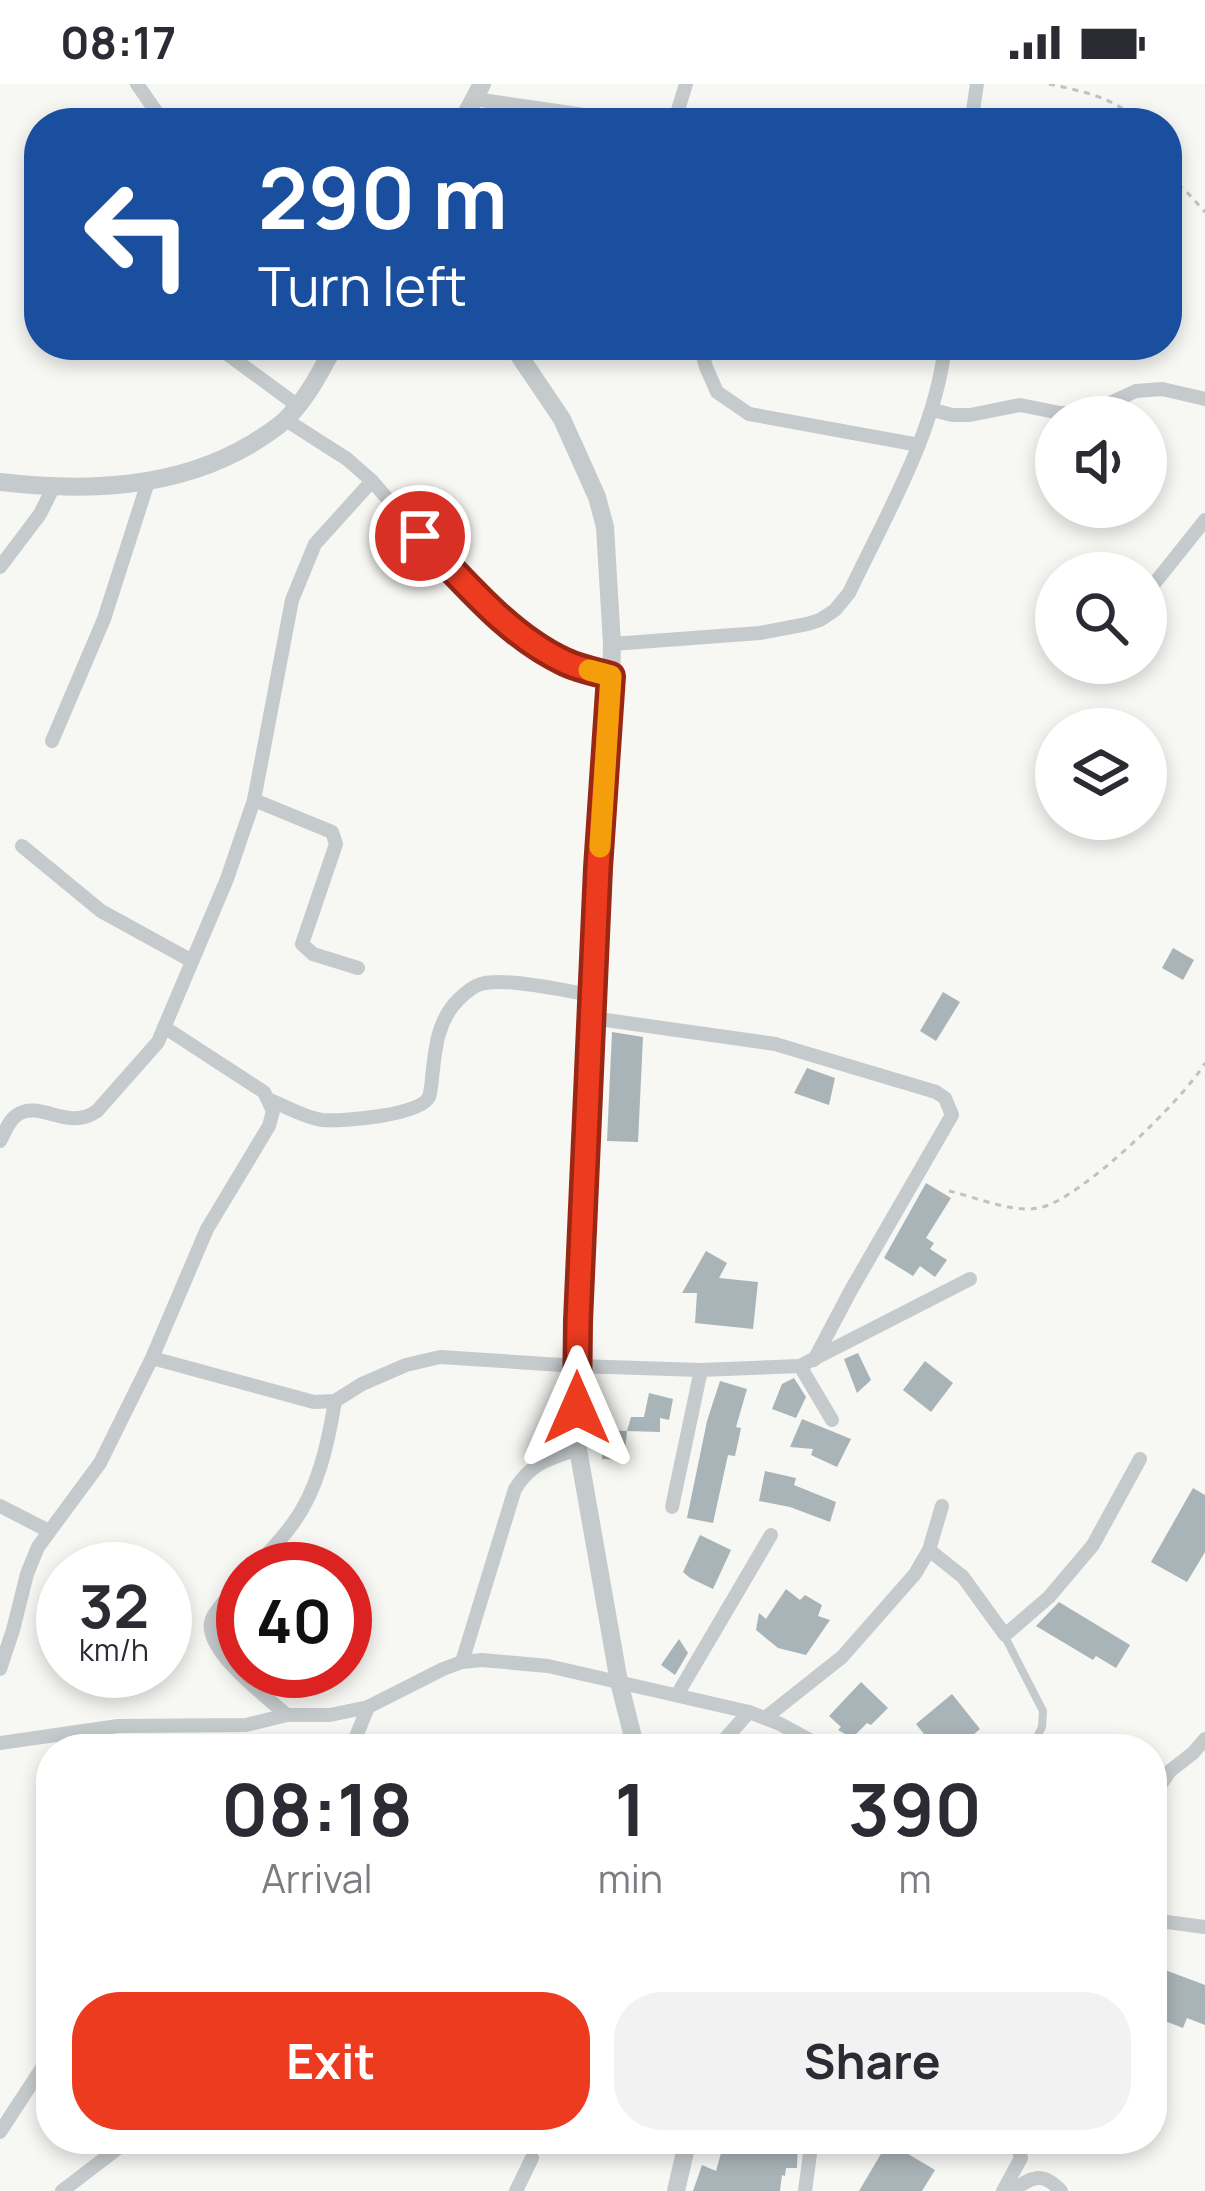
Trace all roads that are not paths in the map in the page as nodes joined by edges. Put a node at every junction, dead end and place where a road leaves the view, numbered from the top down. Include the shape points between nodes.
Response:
1 (478, 91) edge
2 (564, 108) edge
3 (232, 360) edge
4 (326, 360) edge
5 (522, 360) edge
6 (704, 360) edge
7 (942, 360) edge
8 (1205, 399) edge
9 (933, 410) junction
10 (292, 413) junction
11 (919, 445) junction
12 (372, 481) junction
13 (0, 482) edge
14 (148, 482) junction
15 (53, 488) junction
16 (1205, 520) edge
17 (0, 567) edge
18 (1167, 568) edge
19 (612, 644) junction
20 (611, 676) junction
21 (52, 741) dead end
22 (254, 800) junction
23 (22, 846) dead end
24 (191, 961) junction
25 (358, 968) dead end
26 (593, 995) junction
27 (592, 1018) junction
28 (164, 1027) junction
29 (270, 1100) junction
30 (0, 1141) edge
31 (970, 1279) dead end
32 (152, 1358) junction
33 (807, 1363) junction
34 (577, 1366) junction
35 (701, 1370) junction
36 (335, 1401) junction
37 (832, 1420) dead end
38 (578, 1449) junction
39 (1140, 1459) dead end
40 (0, 1506) edge
41 (942, 1506) dead end
42 (672, 1508) dead end
43 (49, 1531) junction
44 (771, 1535) dead end
45 (278, 1542) edge
46 (929, 1550) junction
47 (216, 1614) edge
48 (1005, 1635) junction
49 (216, 1645) edge
50 (462, 1662) junction
51 (0, 1669) edge
52 (619, 1682) junction
53 (676, 1695) junction
54 (268, 1698) edge
55 (368, 1707) junction
56 (749, 1712) junction
57 (287, 1715) junction
58 (765, 1718) junction
59 (62, 1734) edge
60 (357, 1734) edge
61 (632, 1734) edge
62 (729, 1734) edge
63 (796, 1734) edge
64 (1038, 1734) edge
65 (36, 1738) edge
66 (1205, 1739) edge
67 (0, 1743) edge
68 (1167, 1776) edge
69 (1167, 1922) edge
70 (1182, 1925) junction
71 (1205, 1927) edge
72 (1205, 1937) edge
73 (36, 2077) edge
74 (0, 2132) edge
75 (110, 2154) edge
76 (685, 2154) edge
77 (810, 2154) edge
78 (1020, 2154) edge
79 (532, 2158) dead end
80 (62, 2191) edge
81 (516, 2191) edge
82 (676, 2191) edge
83 (805, 2191) edge
84 (1007, 2191) edge
85 (1060, 2191) edge

1 - 2 street
3 - 10 street
4 - 10 street
5 - 19 street via 562,419 597,497
6 - 11 street via 717,392 749,414
7 - 9 street
8 - 9 street via 1162,388 1079,413 1020,405 970,415
9 - 11 street
10 - 12 street
10 - 14 street via 217,462
11 - 19 street via 849,593 820,620
12 - 20 street via 520,632 561,660
12 - 22 street via 315,544 292,600
13 - 15 street
14 - 15 street
14 - 21 street via 104,619
15 - 17 street
16 - 18 street
19 - 20 street
20 - 26 street
22 - 24 street
22 - 25 street via 332,832 336,844 302,944
23 - 24 street via 101,911
24 - 28 street
26 - 27 street
26 - 29 street via 507,983 473,988 443,1021 430,1095 420,1107 326,1120
27 - 33 street via 776,1044 945,1099 952,1115
27 - 34 street
28 - 29 street
28 - 30 street via 88,1118 30,1110
29 - 32 street via 269,1126 207,1229
31 - 33 street
32 - 36 street
32 - 43 street via 100,1463
33 - 35 street
33 - 37 street
34 - 35 street
34 - 36 street via 421,1360
34 - 38 street
35 - 42 street
36 - 45 street via 310,1491
38 - 50 street via 536,1464 515,1489
38 - 52 street
39 - 48 street via 1093,1545
40 - 43 street
41 - 46 street
43 - 51 street via 27,1574
44 - 53 street
46 - 48 street via 963,1577
46 - 58 street via 842,1657
47 - 49 street
48 - 64 lane via 1043,1711
50 - 52 street via 548,1666
50 - 55 street
52 - 53 street
52 - 61 street
53 - 56 street
54 - 57 street
55 - 57 street
55 - 60 street
56 - 58 street
56 - 62 street
57 - 59 street via 246,1725
58 - 63 street
65 - 67 street
66 - 68 street
69 - 70 street
70 - 71 street
70 - 72 street
73 - 74 street
75 - 80 street
76 - 82 street
77 - 83 street
78 - 84 street
79 - 81 street
84 - 85 street via 1042,2177

